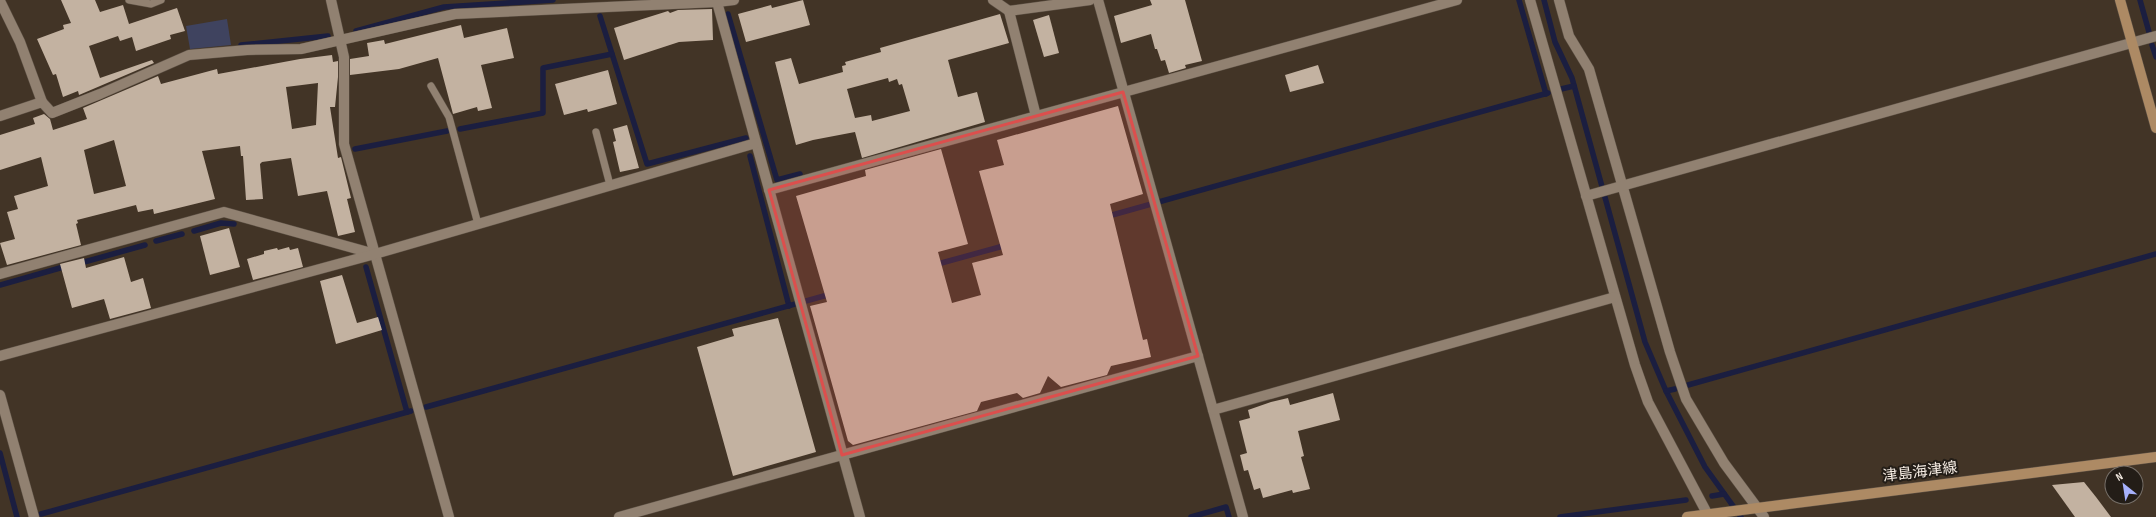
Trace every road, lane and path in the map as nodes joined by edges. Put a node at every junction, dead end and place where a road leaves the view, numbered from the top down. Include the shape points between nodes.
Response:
1 (129, 0) edge
2 (161, 0) edge
3 (331, 0) edge
4 (734, 0) edge
5 (993, 0) edge
6 (1090, 0) edge
7 (1098, 0) edge
8 (1457, 0) edge
9 (1530, 0) edge
10 (1559, 0) edge
11 (2120, 0) edge
12 (0, 1) edge
13 (717, 2) junction
14 (582, 4) edge
15 (1010, 11) junction
16 (2156, 36) edge
17 (340, 41) junction
18 (2132, 42) junction
19 (431, 86) dead end
20 (1123, 92) junction
21 (42, 102) junction
22 (0, 116) edge
23 (1036, 116) junction
24 (2156, 128) edge
25 (596, 132) dead end
26 (756, 143) junction
27 (610, 185) junction
28 (1619, 186) junction
29 (769, 190) junction
30 (1590, 195) junction
31 (478, 224) junction
32 (375, 254) junction
33 (0, 274) edge
34 (1615, 296) junction
35 (0, 356) edge
36 (1198, 356) junction
37 (0, 395) edge
38 (1213, 410) junction
39 (842, 455) junction
40 (2156, 457) edge
41 (1752, 509) junction
42 (1708, 516) edge
43 (34, 517) edge
44 (448, 517) edge
45 (619, 517) edge
46 (860, 517) edge
47 (1243, 517) edge
48 (1687, 517) edge
49 (1764, 517) edge

1 - 2 lane via 151,4
3 - 17 street
4 - 13 street
5 - 15 street
6 - 15 street
7 - 20 street
8 - 20 street
9 - 30 street
10 - 28 street via 1569,36 1589,69
11 - 18 main road
12 - 21 street via 20,42
13 - 14 street
13 - 26 street
14 - 17 street via 455,14
15 - 23 street
16 - 18 street
17 - 21 street via 301,49 189,55 52,113
17 - 32 street via 344,56 344,144
18 - 24 main road
18 - 28 street
19 - 31 lane via 450,117
20 - 23 street
20 - 36 street
21 - 22 street
23 - 29 street
25 - 27 lane
26 - 27 street
26 - 29 street
27 - 31 street
28 - 30 street
28 - 41 street via 1686,399
29 - 39 street
30 - 34 street
31 - 32 street
32 - 33 street via 224,212
32 - 35 street
32 - 44 street
34 - 38 street
34 - 42 street via 1634,365 1648,402
36 - 38 street
36 - 39 street
37 - 43 street
38 - 47 street
39 - 45 street
39 - 46 street
40 - 41 main road, 津島海津線
41 - 42 main road, 津島海津線
41 - 49 street
42 - 48 main road, 津島海津線

